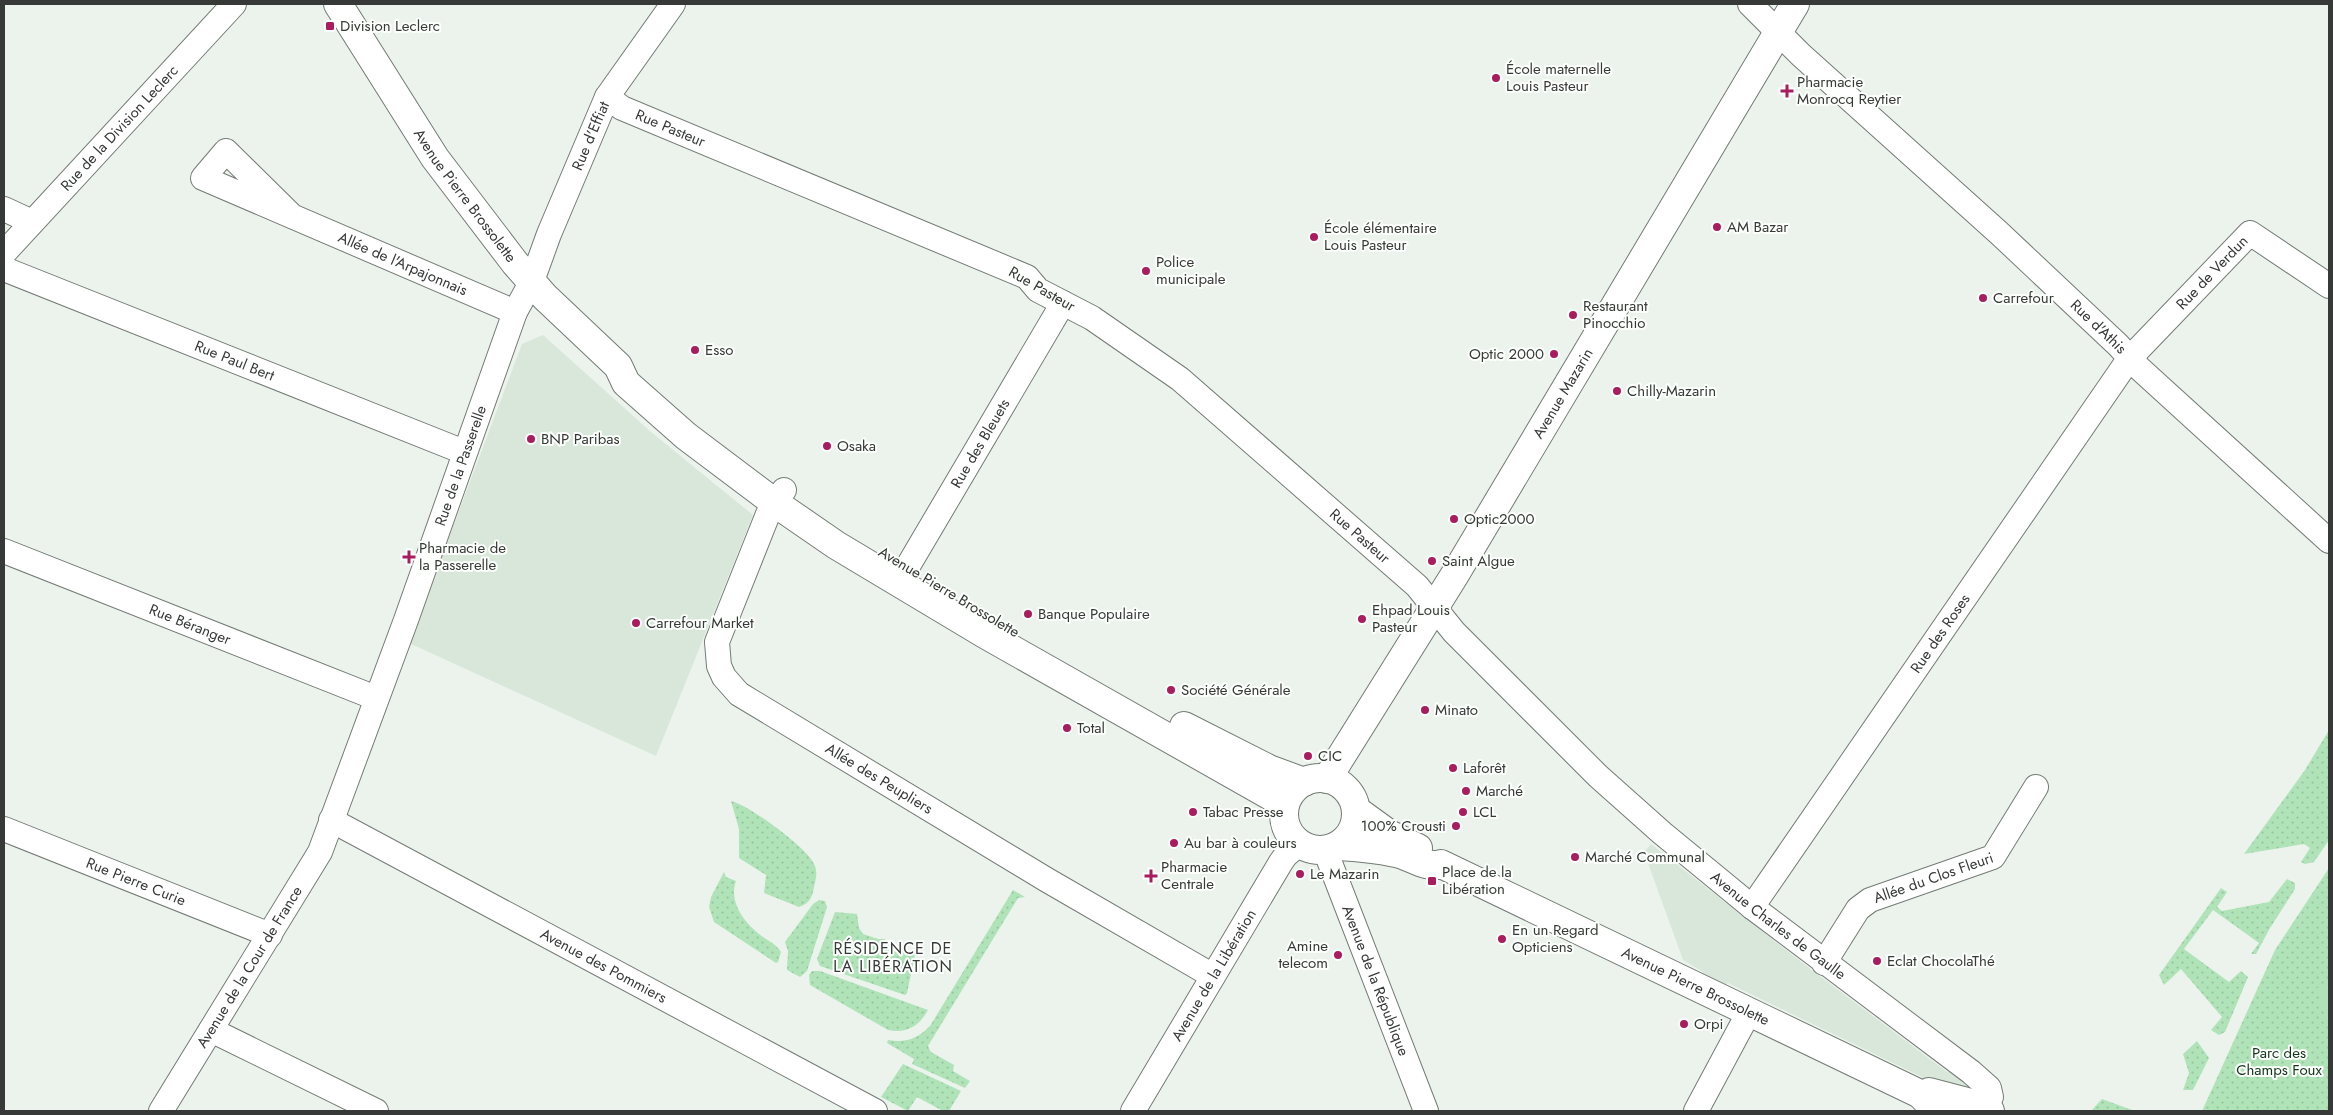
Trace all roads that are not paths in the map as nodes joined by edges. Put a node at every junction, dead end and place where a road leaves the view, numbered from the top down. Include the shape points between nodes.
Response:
1 (234, 4) edge
2 (338, 4) edge
3 (673, 4) edge
4 (1750, 4) edge
5 (1795, 4) edge
6 (1778, 32) junction
7 (607, 97) junction
8 (4, 209) edge
9 (291, 215) dead end
10 (32, 222) junction
11 (4, 253) edge
12 (4, 269) edge
13 (532, 281) junction
14 (2329, 286) edge
15 (1063, 303) junction
16 (515, 312) junction
17 (2130, 359) junction
18 (464, 452) junction
19 (780, 496) junction
20 (2329, 541) edge
21 (4, 551) edge
22 (903, 575) junction
23 (1434, 607) junction
24 (376, 698) junction
25 (1212, 740) junction
26 (1181, 744) junction
27 (1316, 780) junction
28 (2036, 787) dead end
29 (1285, 804) junction
30 (1356, 810) junction
31 (331, 820) junction
32 (4, 829) edge
33 (1299, 844) junction
34 (1332, 848) junction
35 (1441, 864) junction
36 (1752, 908) junction
37 (270, 935) junction
38 (1824, 963) junction
39 (1213, 976) junction
40 (1749, 1012) junction
41 (211, 1030) junction
42 (1920, 1094) junction
43 (1423, 1109) edge
44 (1986, 1110) edge
45 (161, 1111) edge
46 (376, 1111) edge
47 (875, 1111) edge
48 (1133, 1111) edge
49 (1696, 1111) edge
50 (1948, 1111) edge

1 - 10 street, Rue de la Division Leclerc
2 - 13 main road, Avenue Pierre Brossolette via 435,158
3 - 7 street, Rue d'Effiat
4 - 6 street, Rue d'Athis
5 - 6 main road, Avenue Mazarin
6 - 17 street, Rue d'Athis via 2013,246
6 - 23 main road, Avenue Mazarin
7 - 13 street, Rue d'Effiat
7 - 15 street, Rue Pasteur via 622,108 1027,277 1038,290
8 - 10 street
9 - 16 street, Allée de l'Arpajonnais
10 - 11 street, Rue de la Division Leclerc
12 - 18 street, Rue Paul Bert
13 - 16 street, Rue de la Passerelle
13 - 19 main road, Avenue Pierre Brossolette via 618,366 637,371
14 - 17 street, Rue de Verdun via 2250,233
15 - 22 street, Rue des Bleuets
15 - 23 street, Rue Pasteur via 1092,318 1180,379 1417,586
16 - 18 street, Rue de la Passerelle
17 - 20 street, Rue d'Athis
17 - 36 street, Rue des Roses
18 - 24 street, Rue de la Passerelle
19 - 22 main road, Avenue Pierre Brossolette via 836,545
19 - 39 street, Allée des Peupliers via 768,514 717,642 719,666 739,694
21 - 24 street, Rue Béranger
22 - 25 main road, Avenue Pierre Brossolette
22 - 26 main road, Avenue Pierre Brossolette
23 - 27 main road, Avenue Mazarin via 1393,676
23 - 36 street, Avenue Charles de Gaulle via 1454,632 1598,776
24 - 31 street, Rue de la Passerelle
25 - 26 main road via 1191,738
25 - 27 main road, Avenue Pierre Brossolette via 1269,769
26 - 29 main road, Avenue Pierre Brossolette
27 - 29 main road via 1294,789
27 - 30 main road via 1341,785 1351,796
28 - 38 street, Allée du Clos Fleuri via 1993,858 1870,900 1858,909
29 - 33 main road via 1286,828
30 - 34 main road via 1348,837
30 - 35 main road, Avenue Pierre Brossolette via 1388,834 1438,858
31 - 37 street, Avenue de la Cour de France via 320,852
31 - 47 street, Avenue des Pommiers
32 - 37 street, Rue Pierre Curie
33 - 34 main road via 1312,850
33 - 39 street, Avenue de la Libération via 1286,855
34 - 35 main road, Avenue Pierre Brossolette via 1374,849 1434,866
34 - 43 street, Avenue de la République
35 - 40 main road, Avenue Pierre Brossolette
36 - 38 street, Avenue Charles de Gaulle
37 - 41 street, Avenue de la Cour de France
38 - 44 street, Avenue Charles de Gaulle via 1989,1088 1991,1097
39 - 48 street, Avenue de la Libération
40 - 42 main road, Avenue Pierre Brossolette
40 - 49 street
41 - 45 street, Avenue de la Cour de France
41 - 46 street
42 - 44 main road via 1929,1092
42 - 50 main road, Avenue Pierre Brossolette

